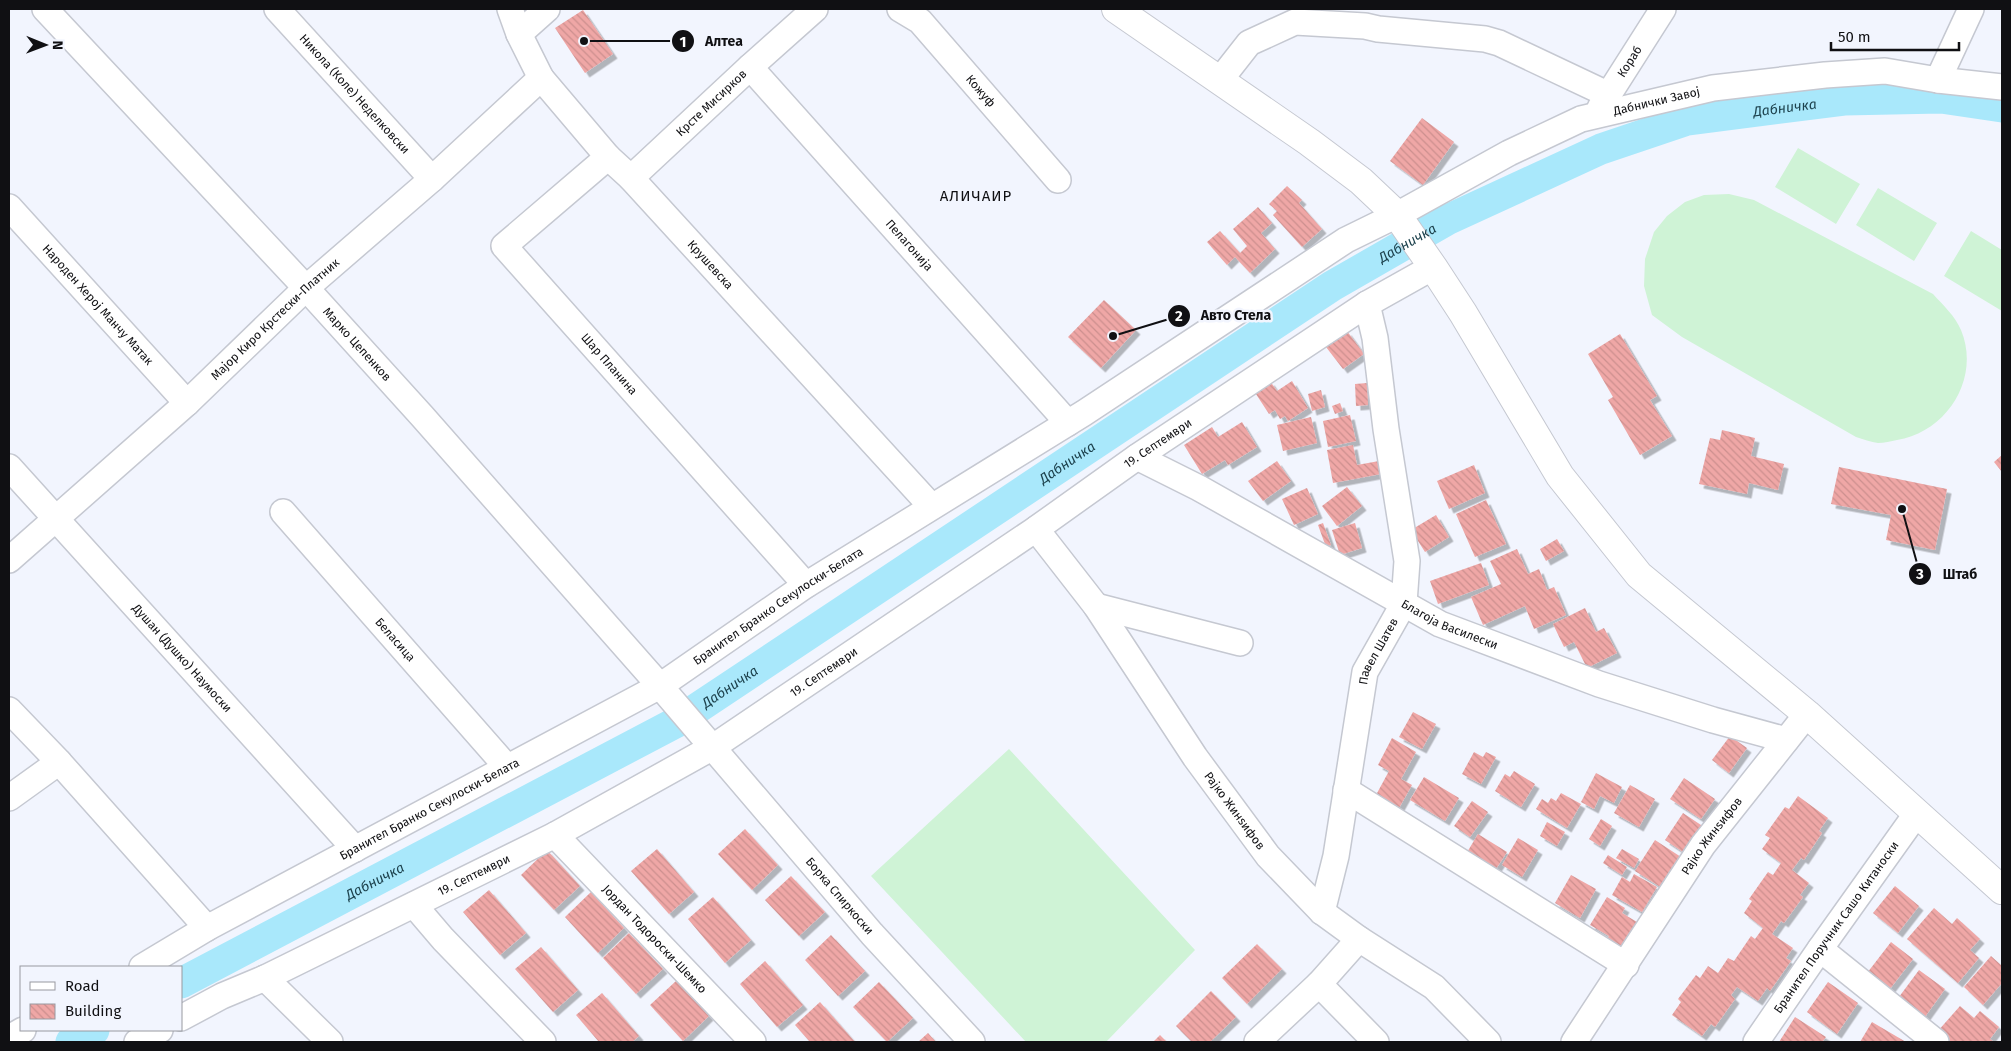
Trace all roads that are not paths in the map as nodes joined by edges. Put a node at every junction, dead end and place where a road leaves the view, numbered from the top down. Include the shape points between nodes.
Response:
1 (45, 9) edge
2 (276, 9) edge
3 (510, 9) edge
4 (547, 9) edge
5 (815, 9) edge
6 (900, 9) edge
7 (1116, 9) edge
8 (1663, 9) edge
9 (1970, 9) edge
10 (518, 34) junction
11 (750, 67) junction
12 (541, 78) junction
13 (1220, 80) junction
14 (1938, 80) junction
15 (2002, 87) edge
16 (1601, 104) junction
17 (608, 157) junction
18 (631, 178) junction
19 (432, 179) junction
20 (1058, 180) dead end
21 (9, 207) edge
22 (1396, 215) junction
23 (1433, 267) junction
24 (306, 288) junction
25 (1367, 304) junction
26 (187, 403) junction
27 (1068, 423) junction
28 (1137, 457) junction
29 (9, 467) edge
30 (931, 506) junction
31 (284, 512) dead end
32 (54, 519) junction
33 (1036, 529) junction
34 (9, 560) edge
35 (806, 585) junction
36 (1404, 603) junction
37 (1096, 606) junction
38 (1240, 643) dead end
39 (660, 686) junction
40 (9, 710) edge
41 (1808, 714) junction
42 (1786, 740) junction
43 (713, 747) junction
44 (60, 762) junction
45 (506, 766) junction
46 (1346, 790) junction
47 (9, 798) edge
48 (1916, 813) junction
49 (556, 835) junction
50 (355, 848) junction
51 (2002, 890) edge
52 (414, 905) junction
53 (1322, 912) junction
54 (207, 928) junction
55 (1359, 939) junction
56 (1820, 949) junction
57 (1626, 965) junction
58 (144, 966) edge
59 (265, 978) junction
60 (1319, 984) junction
61 (182, 1017) edge
62 (21, 1031) edge
63 (158, 1031) edge
64 (9, 1038) edge
65 (1928, 1040) edge
66 (1579, 1041) edge
67 (137, 1042) edge
68 (330, 1042) edge
69 (543, 1042) edge
70 (753, 1042) edge
71 (972, 1042) edge
72 (1257, 1042) edge
73 (1376, 1042) edge
74 (1488, 1042) edge
75 (1756, 1042) edge

1 - 24 street, Марко Цепенков
2 - 19 street, Никола (Коле) Неделковски
3 - 10 street, Крушевска
4 - 10 street
5 - 11 street, Крсте Мисирков
6 - 20 street, Кожуф via 920,21
7 - 13 main road
8 - 16 street, Кораб
9 - 14 street
10 - 12 street, Крушевска
11 - 18 street, Крсте Мисирков
11 - 27 street, Пелагонија
12 - 17 street, Крушевска
12 - 19 street, Мајор Киро Крстески-Платник
13 - 16 street via 1249,43 1295,22 1365,26 1499,43
13 - 22 main road via 1361,181
14 - 15 street, Дабнички Завој
14 - 16 street, Дабнички Завој via 1885,71 1825,75
16 - 22 street, Дабнички Завој via 1582,119 1509,152
17 - 18 street, Крушевска
17 - 35 street, Шар Планина via 504,246
18 - 30 street, Крушевска
19 - 24 street, Мајор Киро Крстески-Платник
21 - 26 street, Народен Херој Манчу Матак
22 - 23 main road
22 - 27 street, Бранител Бранко Секулоски-Белата via 1346,240
23 - 25 street, 19. Септември
23 - 41 main road via 1560,476 1611,542 1639,575
24 - 26 street, Мајор Киро Крстески-Платник
24 - 39 street, Марко Цепенков
25 - 28 street, 19. Септември
25 - 36 street, Павел Шатев via 1375,338 1407,560
26 - 32 street, Мајор Киро Крстески-Платник
27 - 30 street, Бранител Бранко Секулоски-Белата
28 - 33 street, 19. Септември
28 - 36 street, Благоја Василески via 1199,488
29 - 32 street, Душан (Душко) Наумоски
30 - 35 street, Бранител Бранко Секулоски-Белата
31 - 45 street, Беласица
32 - 34 street, Мајор Киро Крстески-Платник
32 - 50 street, Душан (Душко) Наумоски
33 - 37 street, Рајко Жинѕифов
33 - 43 street, 19. Септември
35 - 39 street, Бранител Бранко Секулоски-Белата
36 - 42 street, Благоја Василески via 1440,624 1599,684
36 - 46 street, Павел Шатев via 1365,672
37 - 38 street
37 - 53 street, Рајко Жинѕифов via 1212,780 1268,856
39 - 43 street, Марко Цепенков
39 - 45 street, Бранител Бранко Секулоски-Белата
40 - 44 street
41 - 42 street, Рајко Жинѕифов
41 - 48 main road
42 - 57 street, Рајко Жинѕифов via 1703,845
43 - 49 street, 19. Септември
43 - 71 street, Борка Спиркоски via 872,934
44 - 47 street
44 - 54 street
45 - 50 street, Бранител Бранко Секулоски-Белата
46 - 53 street, Павел Шатев via 1336,856
46 - 57 street
48 - 51 main road
48 - 56 street, Бранител Поручник Сашо Китаноски
49 - 52 street, 19. Септември
49 - 70 street, Јордан Тодороски-Шемко
50 - 54 street, Бранител Бранко Секулоски-Белата
52 - 59 street, 19. Септември
52 - 69 street
53 - 55 street, Рајко Жинѕифов
54 - 58 street, Бранител Бранко Секулоски-Белата
55 - 60 street
55 - 74 street, Рајко Жинѕифов via 1434,988
56 - 65 street
56 - 75 street, Бранител Поручник Сашо Китаноски
57 - 66 street, Рајко Жинѕифов
59 - 61 street, 19. Септември
59 - 68 street
60 - 72 street
60 - 73 street
62 - 64 street
63 - 67 street

